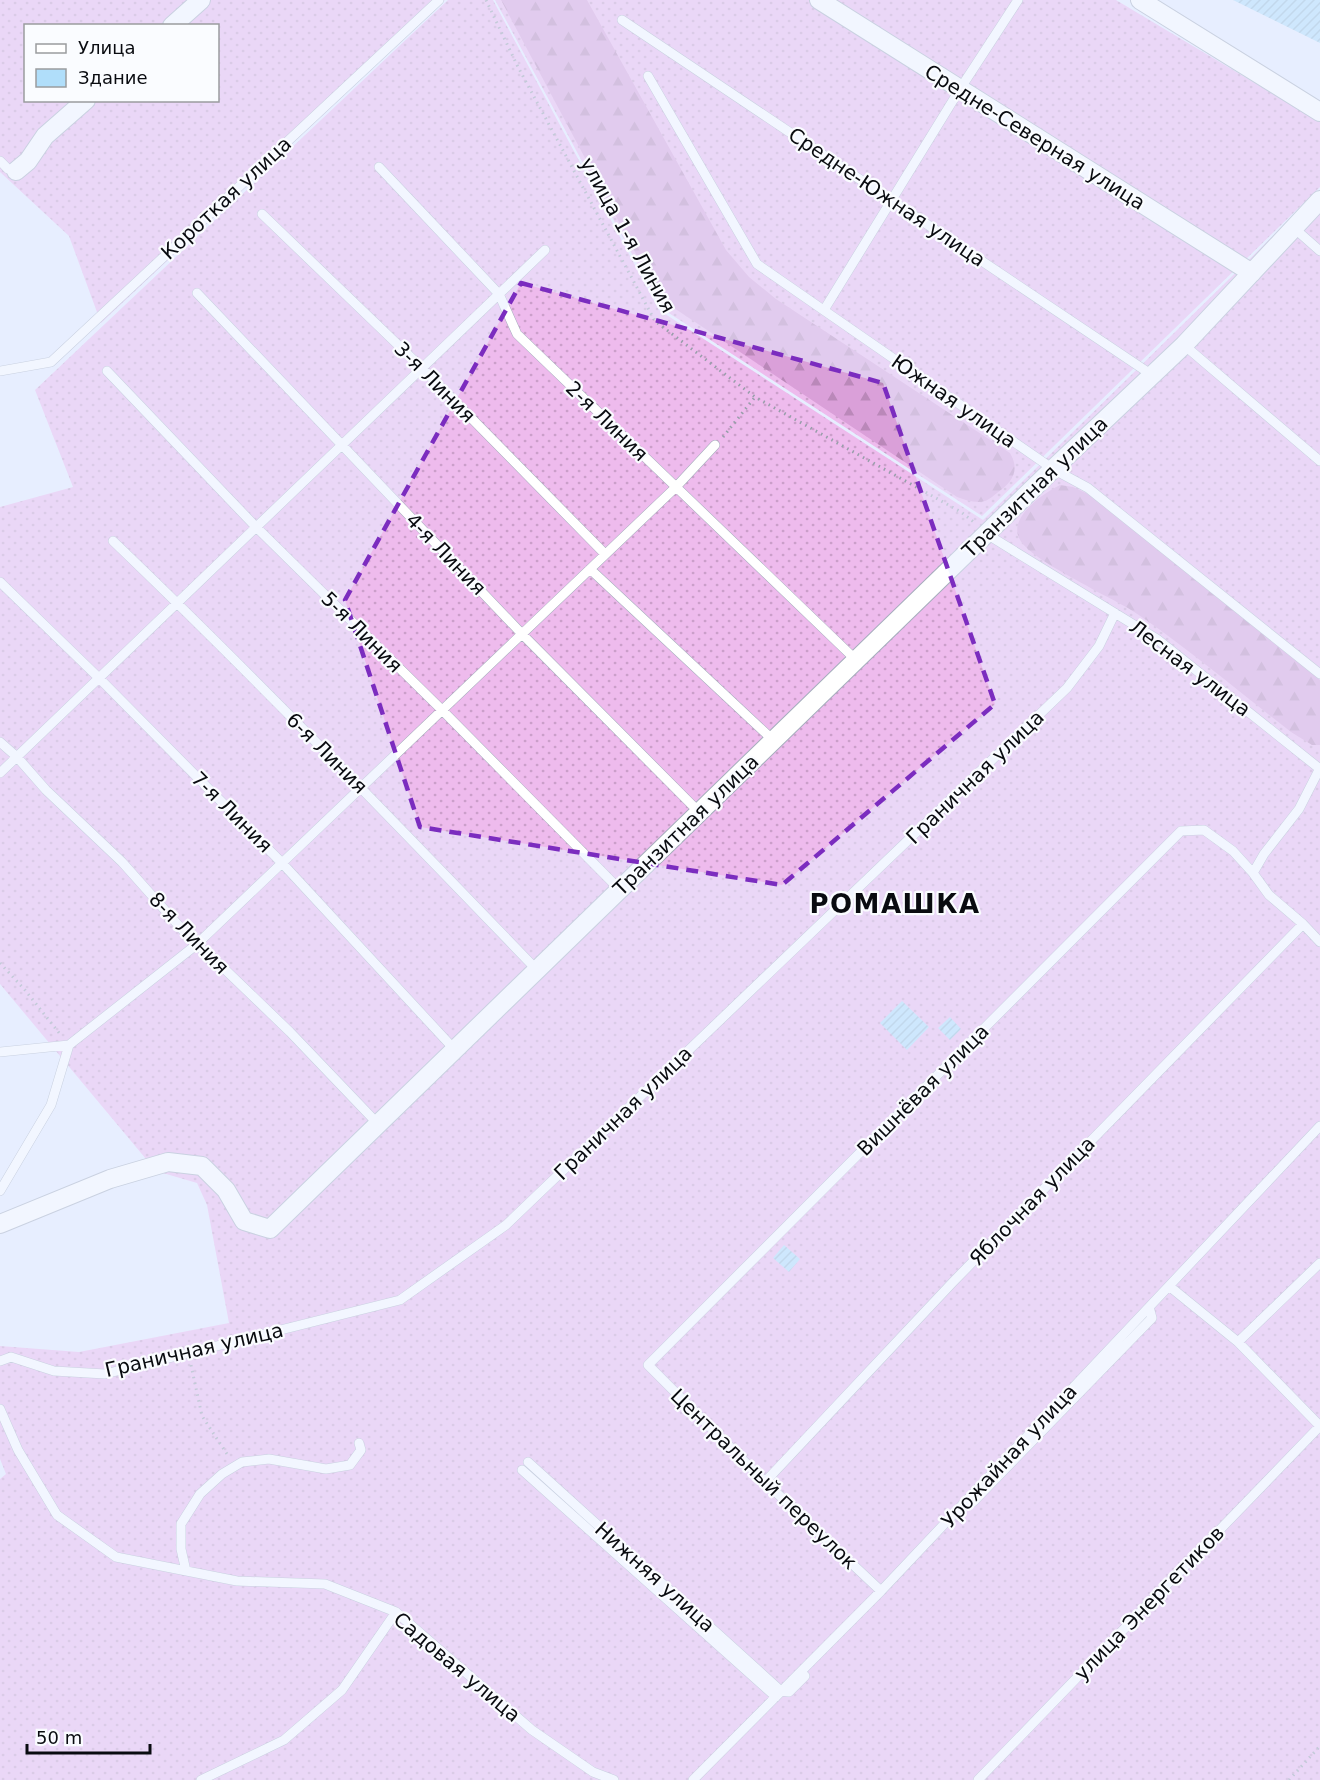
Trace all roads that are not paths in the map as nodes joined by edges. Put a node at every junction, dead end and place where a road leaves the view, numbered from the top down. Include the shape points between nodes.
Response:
1 (201, 0) edge
2 (439, 0) edge
3 (819, 0) edge
4 (1018, 0) edge
5 (1140, 0) edge
6 (622, 20) dead end
7 (174, 24) edge
8 (648, 76) dead end
9 (960, 89) junction
10 (84, 102) edge
11 (1320, 112) edge
12 (0, 161) edge
13 (379, 167) dead end
14 (16, 171) joint
15 (1320, 200) edge
16 (892, 201) junction
17 (262, 214) dead end
18 (1294, 228) junction
19 (545, 250) dead end
20 (1320, 251) edge
21 (1252, 273) junction
22 (197, 293) dead end
23 (499, 294) junction
24 (824, 310) junction
25 (1184, 345) junction
26 (422, 368) junction
27 (0, 371) edge
28 (107, 371) dead end
29 (1152, 375) junction
30 (342, 445) junction
31 (715, 445) road end
32 (1320, 461) edge
33 (1053, 469) junction
34 (676, 487) junction
35 (256, 527) junction
36 (990, 536) junction
37 (113, 541) dead end
38 (605, 554) junction
39 (590, 569) junction
40 (0, 582) edge
41 (178, 603) junction
42 (1115, 613) junction
43 (522, 634) junction
44 (856, 660) junction
45 (1320, 674) edge
46 (99, 678) junction
47 (442, 710) junction
48 (773, 740) junction
49 (0, 742) edge
50 (17, 757) junction
51 (1320, 769) edge
52 (0, 773) edge
53 (361, 788) junction
54 (699, 812) junction
55 (282, 863) junction
56 (1253, 873) junction
57 (620, 890) junction
58 (1303, 924) junction
59 (1320, 942) edge
60 (196, 945) junction
61 (537, 970) junction
62 (69, 1045) junction
63 (455, 1050) junction
64 (0, 1052) edge
65 (378, 1124) junction
66 (1320, 1126) edge
67 (0, 1191) edge
68 (0, 1224) edge
69 (1320, 1263) edge
70 (1169, 1286) junction
71 (1149, 1307) junction
72 (1238, 1342) junction
73 (0, 1361) edge
74 (648, 1365) joint
75 (0, 1409) edge
76 (1320, 1426) edge
77 (359, 1443) dead end
78 (525, 1466) dead end
79 (765, 1482) junction
80 (186, 1571) junction
81 (881, 1591) junction
82 (396, 1612) junction
83 (779, 1694) junction
84 (201, 1780) edge
85 (614, 1780) edge
86 (693, 1780) edge
87 (978, 1780) edge

1 - 7 street
2 - 27 lane, Короткая улица via 51,362
3 - 9 street, Средне-Северная улица
4 - 9 lane
5 - 11 street
6 - 16 lane, Средне-Южная улица
8 - 24 lane, Южная улица via 757,264
9 - 16 lane
9 - 21 street, Средне-Северная улица
10 - 14 street via 45,136
12 - 14 lane
13 - 23 lane, 2-я Линия
15 - 18 street, Транзитная улица
16 - 24 lane
16 - 29 lane, Средне-Южная улица
17 - 26 lane, 3-я Линия
18 - 20 lane
18 - 21 street, Транзитная улица
19 - 23 lane
21 - 25 street, Транзитная улица
22 - 30 lane, 4-я Линия
23 - 26 lane
23 - 34 lane, 2-я Линия via 517,334
24 - 33 lane, Южная улица
25 - 29 street, Транзитная улица
25 - 32 lane
26 - 30 lane
26 - 38 lane, 3-я Линия
28 - 35 lane, 5-я Линия
29 - 33 street, Транзитная улица
30 - 35 lane
30 - 43 lane, 4-я Линия
31 - 34 lane
33 - 36 street, Транзитная улица
33 - 45 lane, Южная улица via 1088,488
34 - 38 lane
34 - 44 lane, 2-я Линия
35 - 41 lane
35 - 47 lane, 5-я Линия
36 - 42 lane, Лесная улица
36 - 44 street, Транзитная улица
37 - 41 lane, 6-я Линия
38 - 39 lane
39 - 43 lane
39 - 48 lane
40 - 46 lane, 7-я Линия
41 - 46 lane
41 - 53 lane, 6-я Линия
42 - 51 lane, Лесная улица via 1157,639
42 - 73 lane, Граничная улица via 1099,646 1067,688 506,1225 400,1300 105,1374 54,1371 11,1357
43 - 47 lane
43 - 54 lane, 4-я Линия
44 - 48 street, Транзитная улица
46 - 50 lane
46 - 55 lane, 7-я Линия
47 - 53 lane
47 - 57 lane, 5-я Линия
48 - 54 street, Транзитная улица
49 - 50 lane, 8-я Линия
50 - 52 lane
50 - 60 lane, 8-я Линия via 122,862
51 - 56 lane via 1299,809
53 - 55 lane
53 - 61 lane, 6-я Линия
54 - 57 street, Транзитная улица
55 - 60 lane
55 - 63 lane, 7-я Линия
56 - 58 lane via 1269,895
56 - 74 lane, Вишнёвая улица via 1233,851 1204,830 1181,831
57 - 61 street, Транзитная улица
58 - 59 lane
58 - 79 lane, Яблочная улица via 952,1283
60 - 62 lane
60 - 65 lane, 8-я Линия via 290,1032
61 - 63 street, Транзитная улица
62 - 64 lane
62 - 67 lane via 51,1105
63 - 65 street, Транзитная улица
65 - 68 street, Транзитная улица via 270,1229 244,1221 226,1190 202,1166 168,1162 110,1179
66 - 70 lane, Урожайная улица
69 - 72 lane
70 - 71 lane, Урожайная улица
70 - 72 lane
71 - 81 lane, Урожайная улица
71 - 83 lane via 1152,1318 1144,1327 789,1692
72 - 76 lane
74 - 79 lane, Центральный переулок
75 - 80 lane, Садовая улица via 18,1450 57,1515 116,1557
76 - 87 lane, улица Энергетиков
77 - 80 lane via 361,1450 350,1465 326,1469 269,1459 242,1462 222,1474 200,1494 181,1524
78 - 83 lane
79 - 81 lane, Центральный переулок
80 - 82 lane, Садовая улица via 237,1581 325,1584
81 - 83 lane, Урожайная улица
82 - 84 lane via 342,1690 325,1705 284,1740
82 - 85 lane, Садовая улица via 532,1730 593,1772
83 - 86 lane, Урожайная улица

